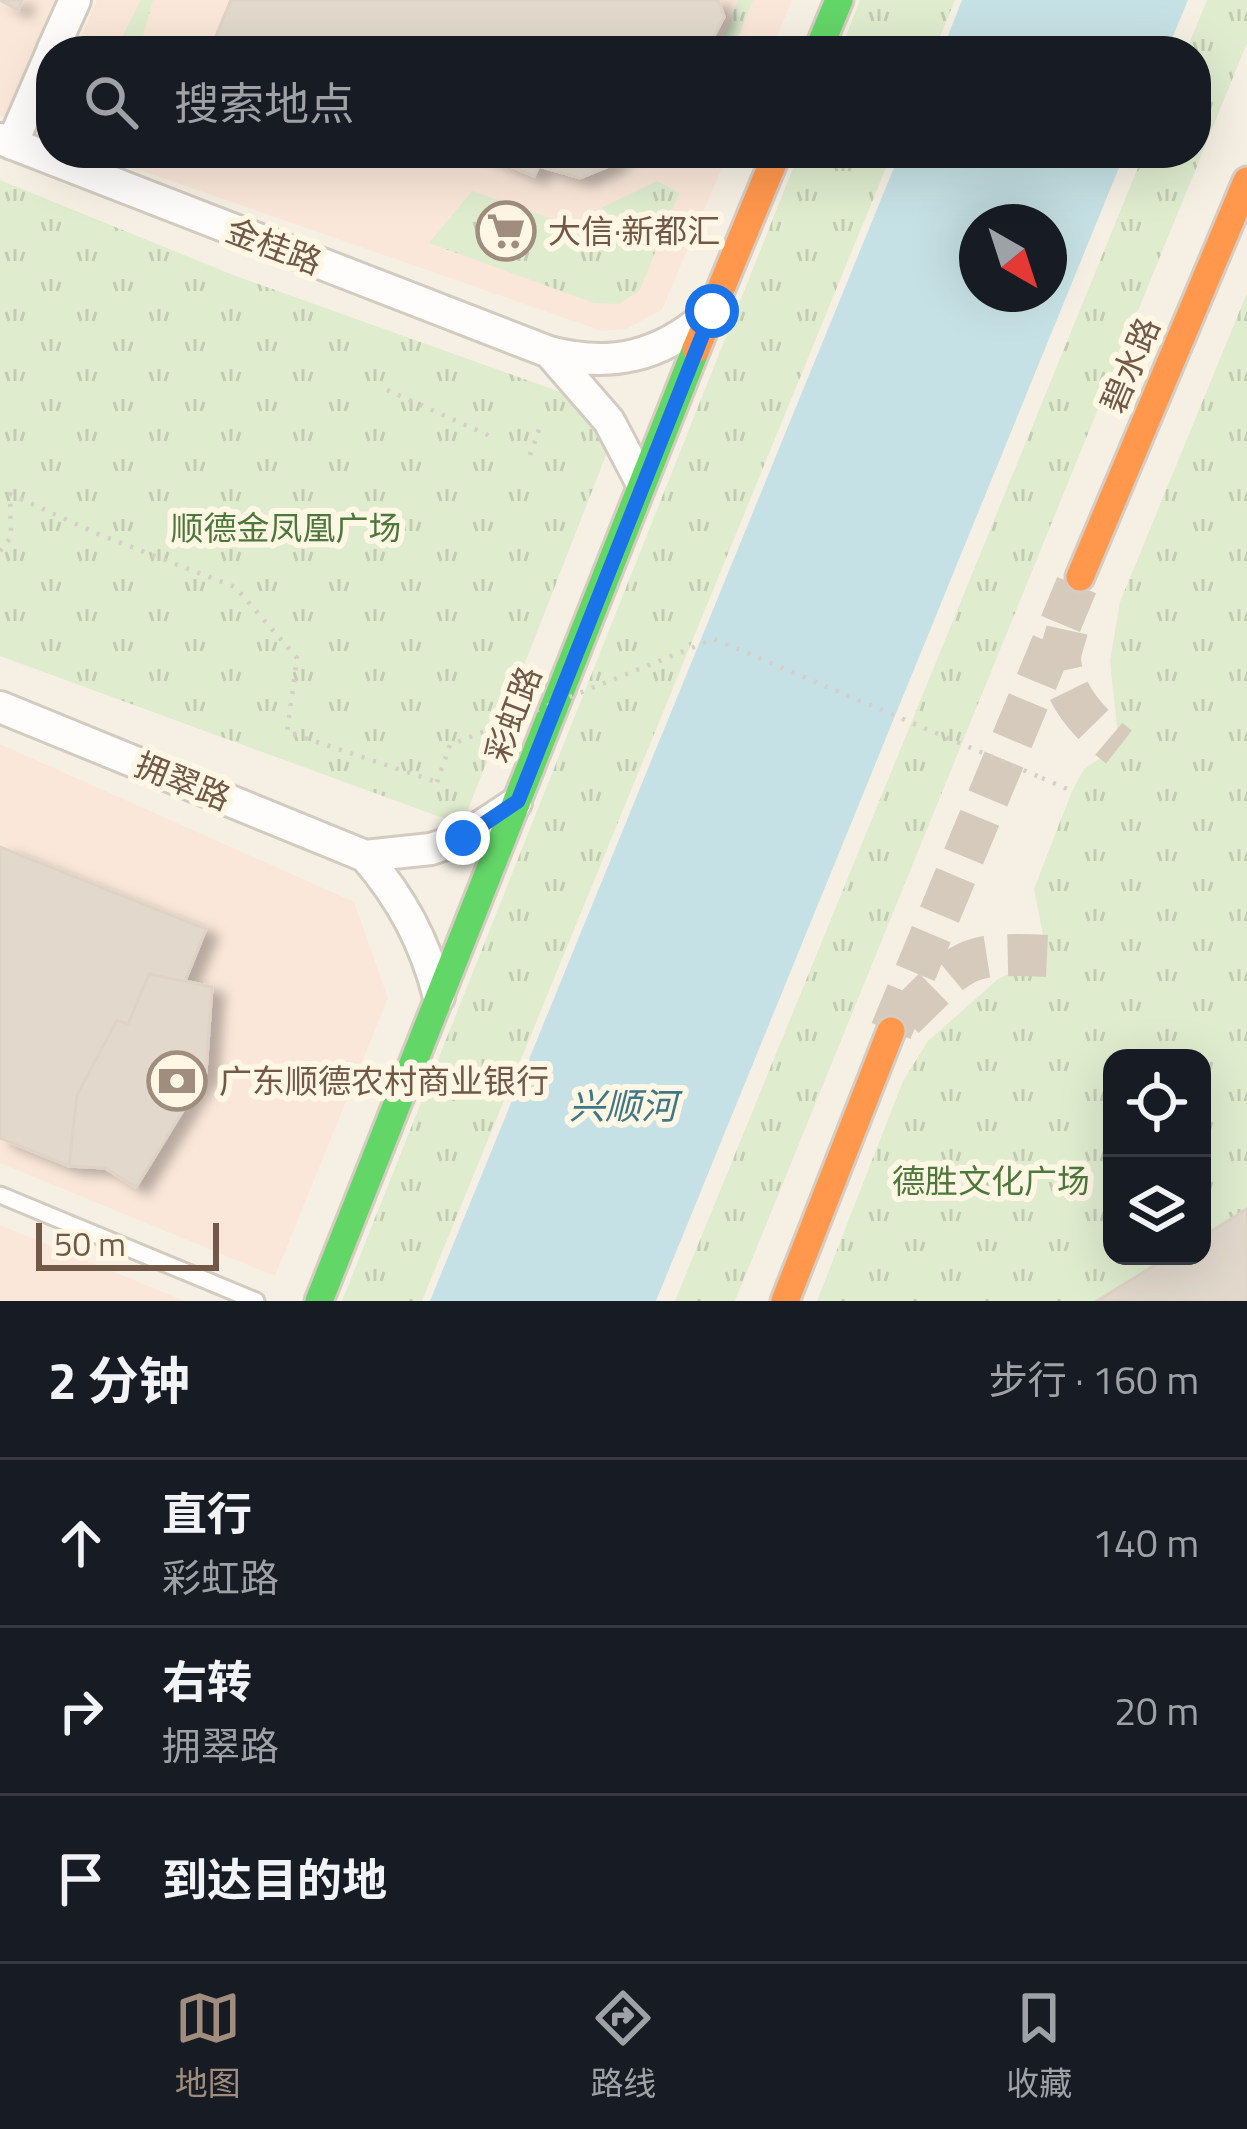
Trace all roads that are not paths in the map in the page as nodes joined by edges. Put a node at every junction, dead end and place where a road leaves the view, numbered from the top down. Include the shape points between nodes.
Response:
1 (75, 0) edge
2 (839, 0) edge
3 (59, 36) edge
4 (824, 36) edge
5 (36, 84) edge
6 (6, 142) edge
7 (36, 154) edge
8 (73, 168) edge
9 (770, 168) edge
10 (1247, 182) edge
11 (712, 311) junction
12 (549, 352) junction
13 (641, 482) junction
14 (1080, 577) tunnel mouth
15 (0, 707) edge
16 (518, 801) junction
17 (365, 856) junction
18 (440, 1000) junction
19 (891, 1031) tunnel mouth
20 (0, 1196) edge
21 (256, 1301) edge
22 (319, 1301) edge
23 (785, 1301) edge

1 - 3 street
2 - 4 main road
5 - 6 street
6 - 7 street, 金桂路
8 - 12 street, 金桂路
9 - 11 main road, 彩虹路
10 - 14 main road, 碧水路
11 - 12 street, 金桂路 via 688,333 630,358
11 - 13 main road, 彩虹路
12 - 13 street, 金桂路 via 600,408
13 - 16 main road, 彩虹路
15 - 17 street, 拥翠路
16 - 17 street, 拥翠路 via 447,843
16 - 18 main road, 彩虹路
17 - 18 street, 拥翠路 via 406,908
18 - 22 main road, 彩虹路
19 - 23 main road
20 - 21 lane

